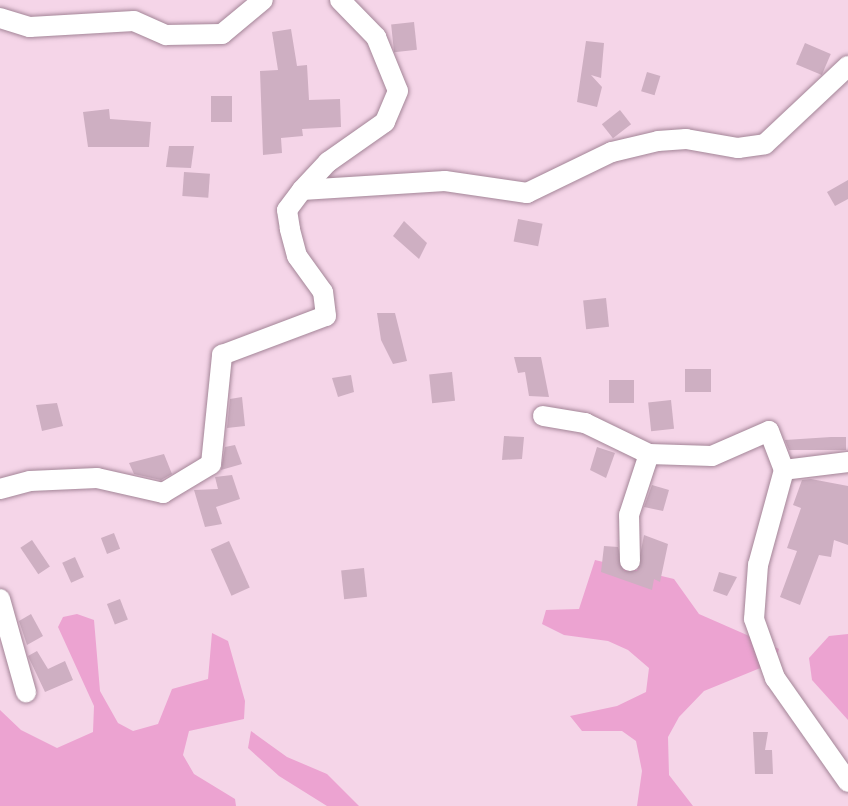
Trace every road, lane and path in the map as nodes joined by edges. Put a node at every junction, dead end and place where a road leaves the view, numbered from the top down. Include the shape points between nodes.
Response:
1 (263, 0) edge
2 (340, 0) edge
3 (0, 18) edge
4 (848, 66) edge
5 (302, 190) junction
6 (543, 416) dead end
7 (649, 454) junction
8 (848, 462) edge
9 (784, 470) junction
10 (0, 489) edge
11 (630, 561) dead end
12 (0, 598) edge
13 (26, 692) dead end
14 (848, 782) edge

1 - 3 street via 222,34 166,35 134,21 30,27
2 - 5 street via 376,37 398,90 385,122 328,162
4 - 5 street via 765,144 738,148 658,141 612,152 527,193 445,181
5 - 10 street via 287,210 290,229 297,256 323,292 326,316 222,355 212,464 163,493 97,478 30,481
6 - 7 street via 585,423
7 - 9 street via 712,456 769,431
7 - 11 street via 629,515
8 - 9 street
9 - 14 street via 758,565 754,619 776,678
12 - 13 street

